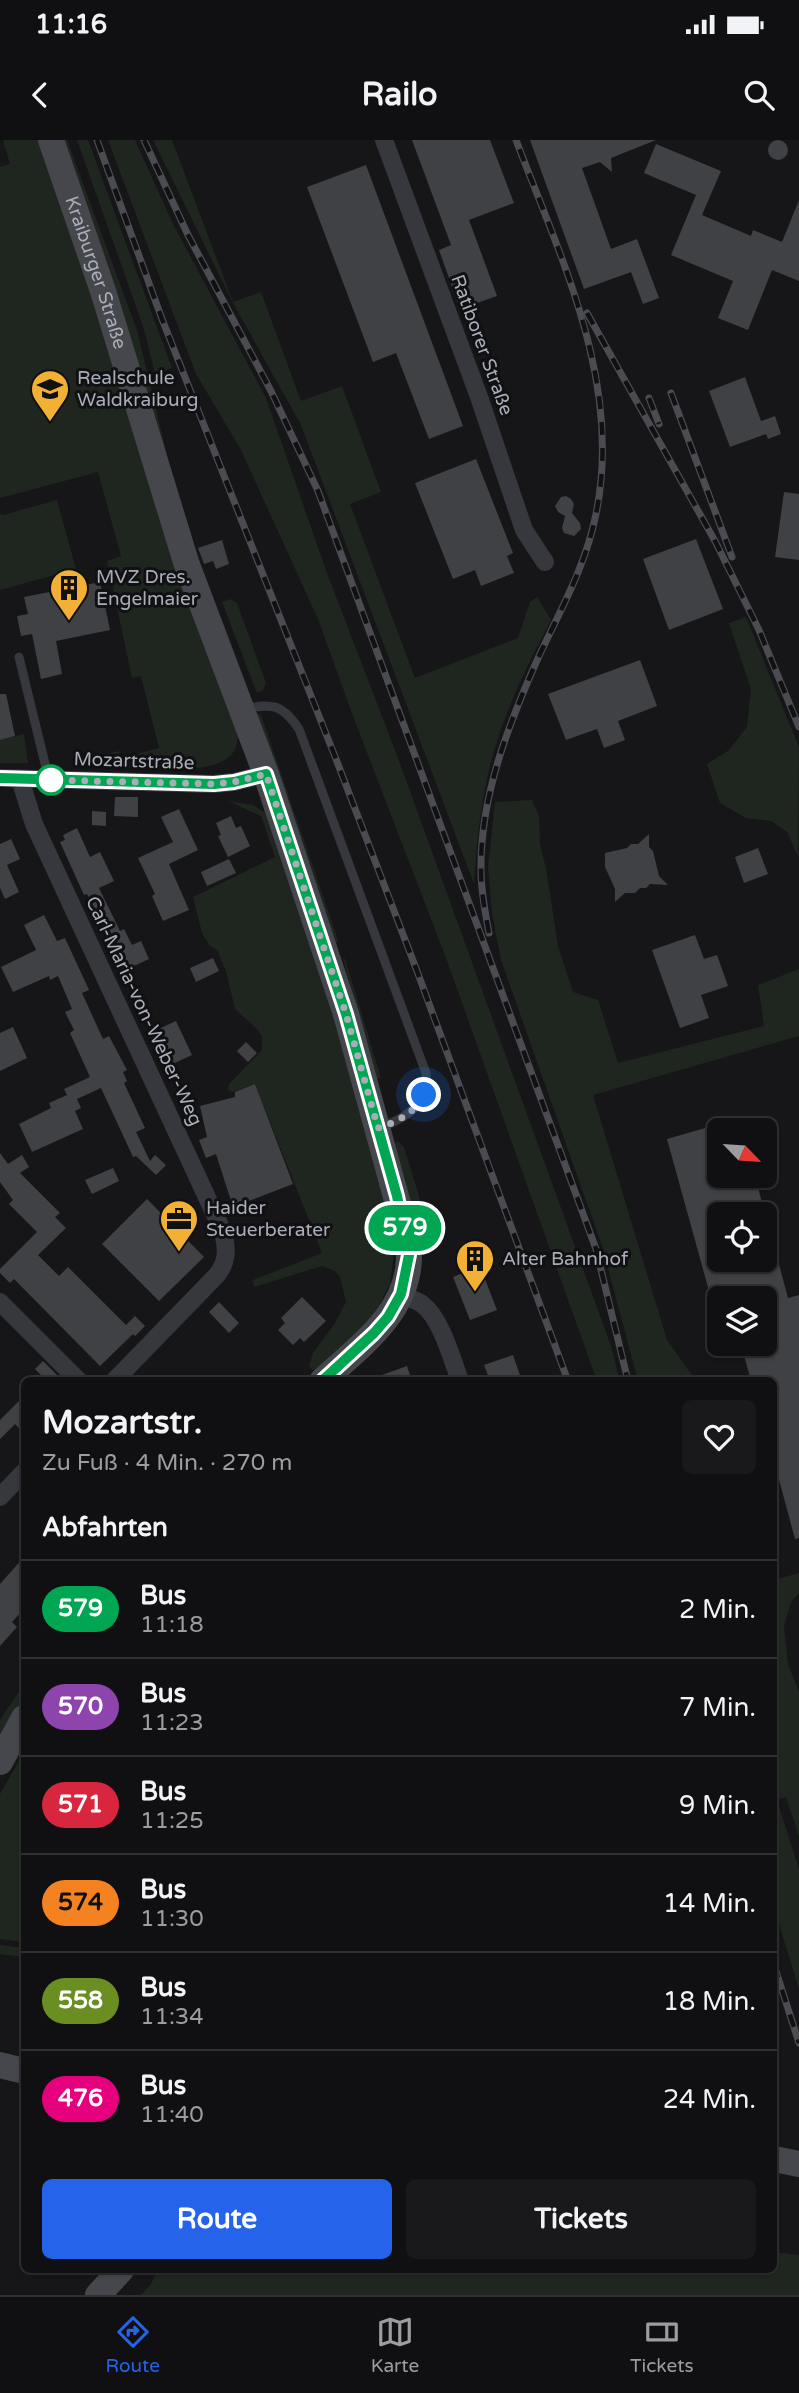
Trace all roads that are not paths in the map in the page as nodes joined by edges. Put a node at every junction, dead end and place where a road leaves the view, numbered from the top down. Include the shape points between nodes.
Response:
1 (51, 140) edge
2 (384, 140) edge
3 (545, 562) dead end
4 (19, 657) dead end
5 (242, 709) junction
6 (266, 774) junction
7 (0, 778) edge
8 (20, 779) junction
9 (49, 780) junction
10 (378, 1128) junction
11 (401, 1294) junction
12 (0, 1302) edge
13 (75, 1377) edge
14 (118, 1377) edge
15 (326, 1377) edge
16 (458, 1377) edge
17 (21, 1475) edge
18 (0, 1497) edge
19 (21, 1724) edge
20 (0, 1762) edge
21 (0, 2065) edge
22 (21, 2070) edge
23 (777, 2160) edge
24 (799, 2164) edge
25 (118, 2273) edge
26 (98, 2295) edge

1 - 5 main road, Kraiburger Straße via 103,291 186,562
2 - 3 street, Ratiborer Straße via 524,530
4 - 9 lane
5 - 6 main road, Kraiburger Straße
5 - 10 lane via 273,705 291,716 299,729 426,1073 427,1084 418,1104 398,1121
6 - 9 street, Mozartstraße via 214,784
6 - 10 main road, Kraiburger Straße via 346,1014
7 - 8 street, Mozartstraße
8 - 9 street, Mozartstraße
8 - 14 street, Carl-Maria-von-Weber-Weg via 34,824 226,1245 225,1261 217,1275
10 - 11 main road, Kraiburger Straße via 409,1255
11 - 15 main road, Kraiburger Straße via 374,1333
11 - 16 street via 430,1312
12 - 13 street
17 - 18 street
19 - 20 main road
21 - 22 main road
23 - 24 main road
25 - 26 main road

